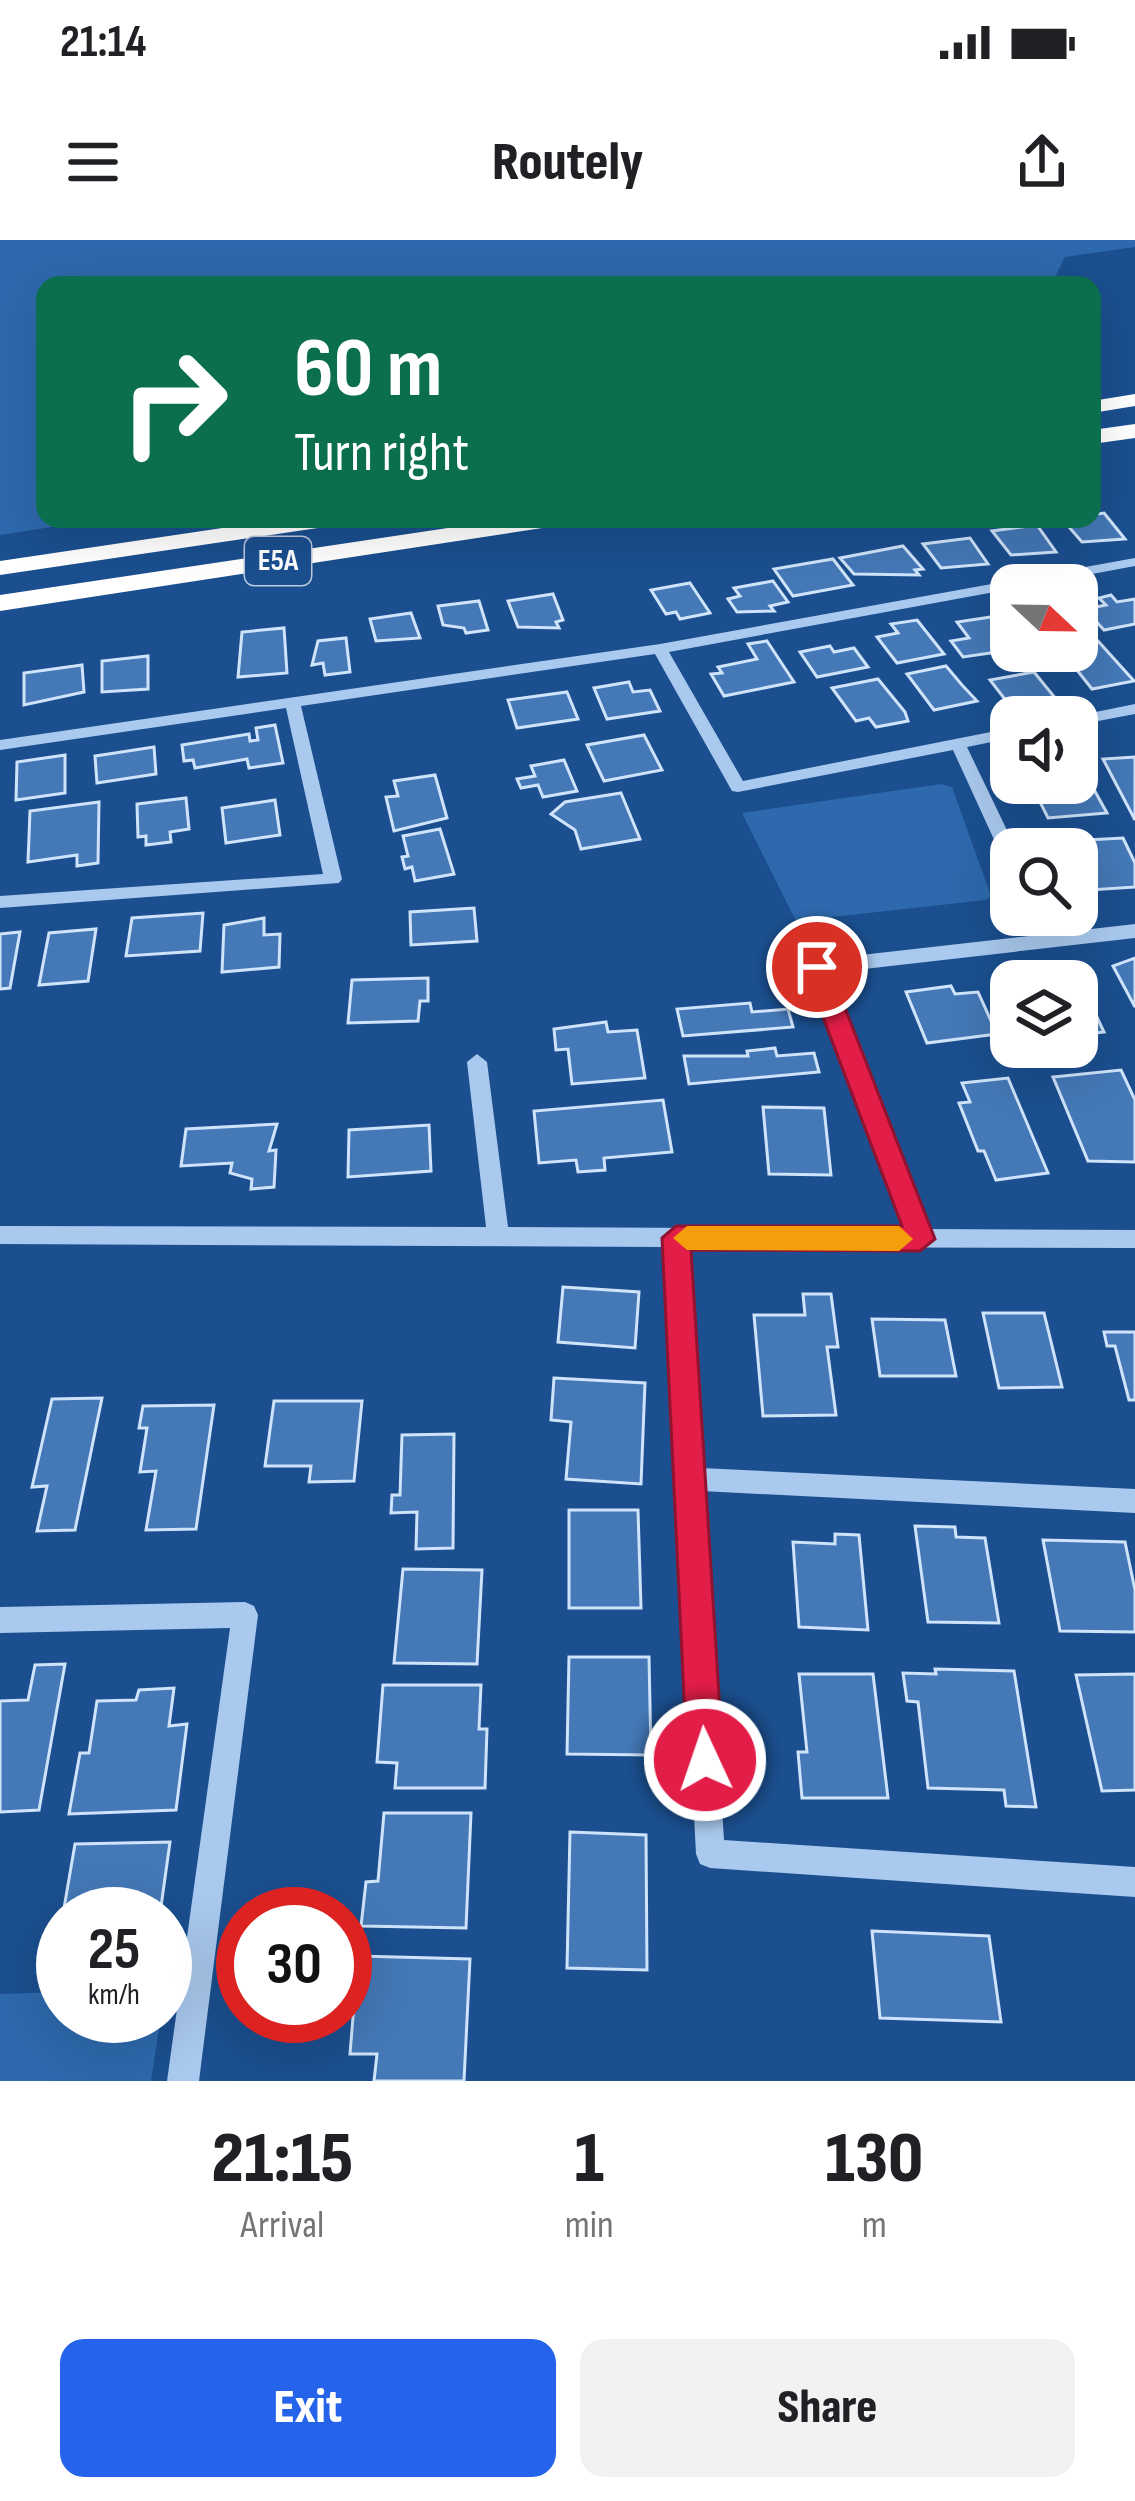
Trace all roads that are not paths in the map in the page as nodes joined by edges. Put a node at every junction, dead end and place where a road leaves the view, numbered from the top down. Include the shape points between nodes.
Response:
1 (1135, 400) edge
2 (1101, 406) edge
3 (1135, 431) edge
4 (1101, 436) edge
5 (270, 528) edge
6 (496, 528) edge
7 (1135, 562) edge
8 (0, 568) edge
9 (0, 604) edge
10 (660, 649) junction
11 (292, 703) junction
12 (1135, 709) edge
13 (1098, 716) edge
14 (990, 737) edge
15 (958, 744) junction
16 (0, 745) edge
17 (997, 828) edge
18 (0, 902) edge
19 (1135, 931) edge
20 (1048, 936) edge
21 (1050, 941) junction
22 (477, 1062) dead end
23 (0, 1235) edge
24 (498, 1237) junction
25 (676, 1238) junction
26 (920, 1239) junction
27 (1135, 1239) edge
28 (689, 1479) junction
29 (1135, 1501) edge
30 (0, 1620) edge
31 (1135, 1882) edge
32 (184, 2081) edge

1 - 2 highway
3 - 4 highway
5 - 8 highway, E5A
6 - 9 highway, E5A
7 - 10 street
10 - 11 street
10 - 15 street via 738,787
11 - 16 street
11 - 18 street via 333,879
12 - 13 street
14 - 15 street
15 - 17 street
19 - 21 street
20 - 21 street
21 - 26 street via 817,967
22 - 24 street
23 - 24 street
24 - 25 street
25 - 26 street
25 - 28 street
26 - 27 street
28 - 29 street
28 - 31 street via 710,1854
30 - 32 street via 245,1615

